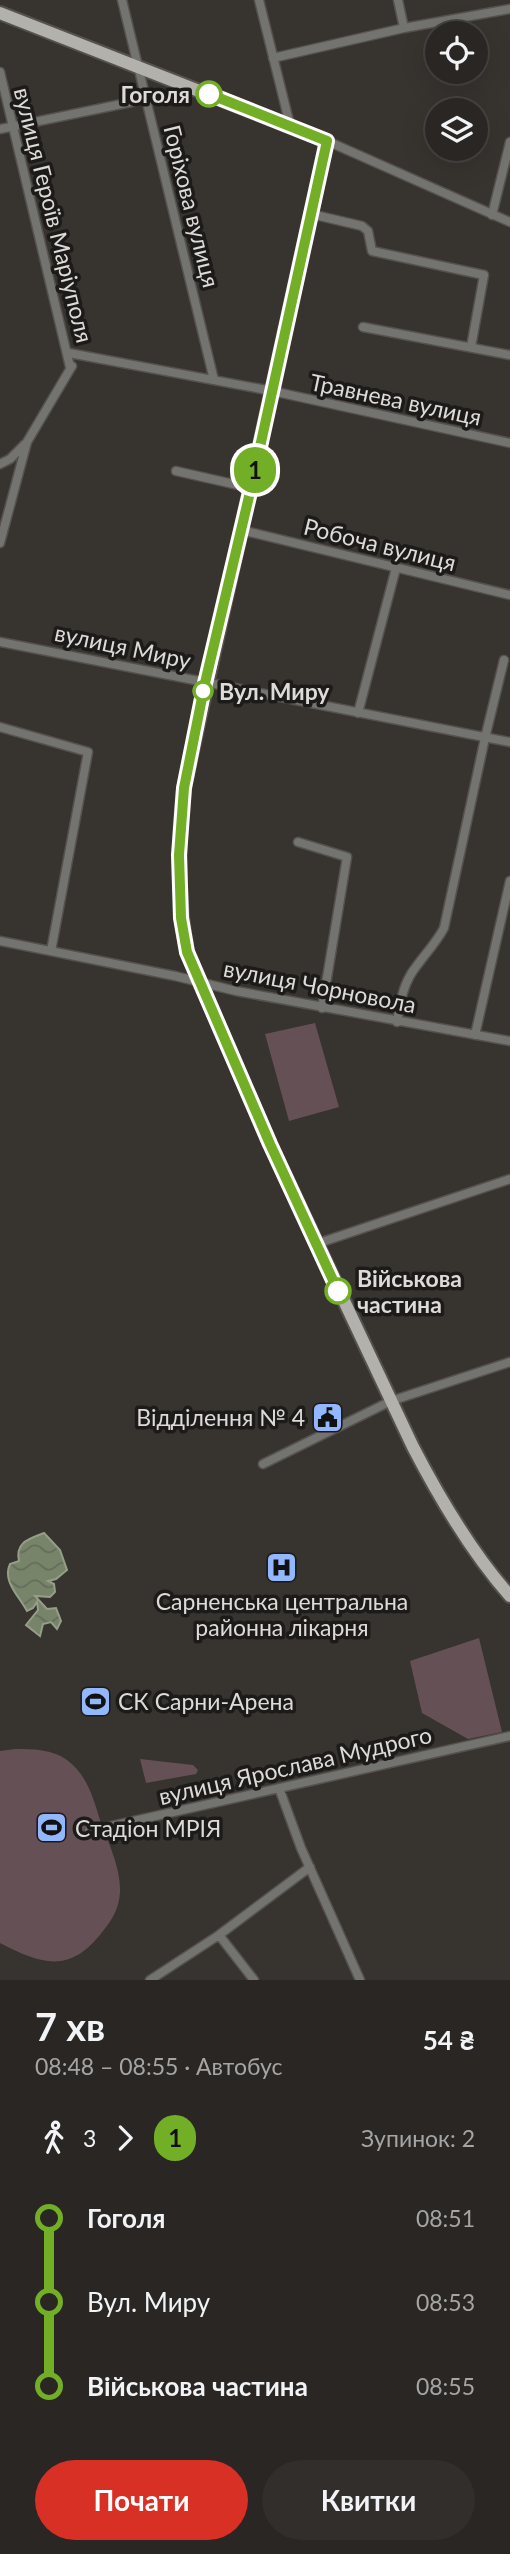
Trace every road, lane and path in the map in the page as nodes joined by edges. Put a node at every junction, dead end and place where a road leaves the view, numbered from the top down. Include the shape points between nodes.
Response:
1 (122, 0) edge
2 (259, 0) edge
3 (398, 0) edge
4 (510, 9) edge
5 (0, 13) edge
6 (404, 28) junction
7 (273, 58) junction
8 (138, 67) junction
9 (0, 72) edge
10 (146, 99) junction
11 (290, 125) junction
12 (12, 126) junction
13 (0, 129) edge
14 (327, 141) junction
15 (510, 142) edge
16 (311, 214) junction
17 (492, 215) junction
18 (510, 222) edge
19 (363, 327) dead end
20 (471, 347) junction
21 (69, 353) junction
22 (510, 355) edge
23 (88, 358) junction
24 (70, 367) junction
25 (214, 380) junction
26 (272, 391) junction
27 (27, 442) junction
28 (510, 443) edge
29 (10, 458) junction
30 (0, 464) edge
31 (20, 468) junction
32 (176, 471) dead end
33 (251, 488) junction
34 (242, 530) junction
35 (0, 543) edge
36 (396, 568) junction
37 (510, 595) edge
38 (0, 642) edge
39 (504, 660) dead end
40 (205, 683) junction
41 (358, 713) junction
42 (0, 727) edge
43 (485, 738) junction
44 (510, 742) edge
45 (298, 842) dead end
46 (510, 881) edge
47 (0, 942) edge
48 (51, 951) junction
49 (199, 981) junction
50 (322, 1007) junction
51 (397, 1022) junction
52 (475, 1035) junction
53 (510, 1041) edge
54 (510, 1179) edge
55 (316, 1244) junction
56 (510, 1362) edge
57 (391, 1401) junction
58 (263, 1464) dead end
59 (510, 1596) edge
60 (510, 1736) edge
61 (279, 1788) junction
62 (89, 1831) dead end
63 (310, 1867) junction
64 (219, 1934) junction
65 (150, 1980) edge
66 (254, 1980) edge
67 (360, 1980) edge

1 - 8 street, Горіхова вулиця
2 - 7 street
3 - 6 street
4 - 6 street
5 - 8 main road
6 - 7 street
7 - 11 street
8 - 10 street, Горіхова вулиця
8 - 11 main road
9 - 12 street, вулиця Героїв Маріуполя
10 - 12 street
10 - 25 street, Горіхова вулиця
11 - 14 main road
12 - 13 street
12 - 21 street, вулиця Героїв Маріуполя
14 - 16 main road
14 - 17 street
15 - 17 street
16 - 20 street via 362,226 368,231 372,251 484,275
16 - 26 main road
17 - 18 street
19 - 20 street
20 - 22 street
21 - 23 street, Травнева вулиця
21 - 24 street, вулиця Героїв Маріуполя
23 - 24 street
23 - 25 street, Травнева вулиця
24 - 27 street
25 - 26 street, Травнева вулиця
26 - 28 street, Травнева вулиця
26 - 33 main road
27 - 29 street
27 - 31 street
29 - 30 street
29 - 31 street
31 - 35 street
32 - 33 street
33 - 34 main road
34 - 36 street, Робоча вулиця
34 - 40 main road
36 - 37 street, Робоча вулиця
36 - 41 street
38 - 40 street, вулиця Миру
39 - 43 street
40 - 41 street, вулиця Миру
40 - 49 main road via 179,831 181,918 187,952
41 - 43 street, вулиця Миру
42 - 48 street via 88,752
43 - 44 street, вулиця Миру
43 - 51 street via 444,928 402,992
45 - 50 street via 347,856
46 - 52 street
47 - 48 street, вулиця Чорновола
48 - 49 street, вулиця Чорновола
49 - 50 street, вулиця Чорновола
49 - 55 main road
50 - 51 street, вулиця Чорновола
51 - 52 street, вулиця Чорновола
52 - 53 street, вулиця Чорновола
54 - 55 street
55 - 57 main road
56 - 57 street
57 - 58 street
57 - 59 main road via 436,1492
60 - 61 street, вулиця Ярослава Мудрого
61 - 62 street, вулиця Ярослава Мудрого
61 - 63 street
63 - 64 street
63 - 67 street
64 - 65 street
64 - 66 street

